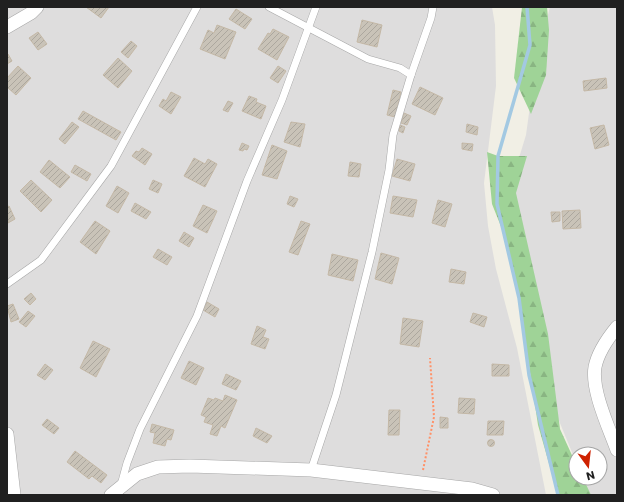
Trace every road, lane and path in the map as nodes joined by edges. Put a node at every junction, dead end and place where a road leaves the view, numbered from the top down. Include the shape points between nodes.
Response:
1 (37, 7) edge
2 (197, 7) edge
3 (269, 7) edge
4 (316, 7) edge
5 (433, 7) edge
6 (7, 26) edge
7 (309, 27) junction
8 (411, 75) junction
9 (7, 284) edge
10 (617, 327) edge
11 (430, 358) dead end
12 (7, 434) edge
13 (617, 450) edge
14 (311, 470) junction
15 (9, 473) edge
16 (420, 483) junction
17 (116, 491) edge
18 (14, 495) edge
19 (493, 495) edge

1 - 6 street
2 - 9 lane via 111,166 41,260
3 - 7 lane
4 - 7 lane
5 - 8 lane via 432,18
7 - 8 lane via 368,59 400,68
7 - 17 lane via 282,100 247,181 197,316 140,429
8 - 14 lane via 393,135 389,170 372,252 338,388
10 - 13 street via 605,342 595,367 596,387
11 - 16 path via 434,417
12 - 15 street
14 - 16 street
14 - 17 street via 158,467 137,474
15 - 18 street
16 - 19 street via 472,489

